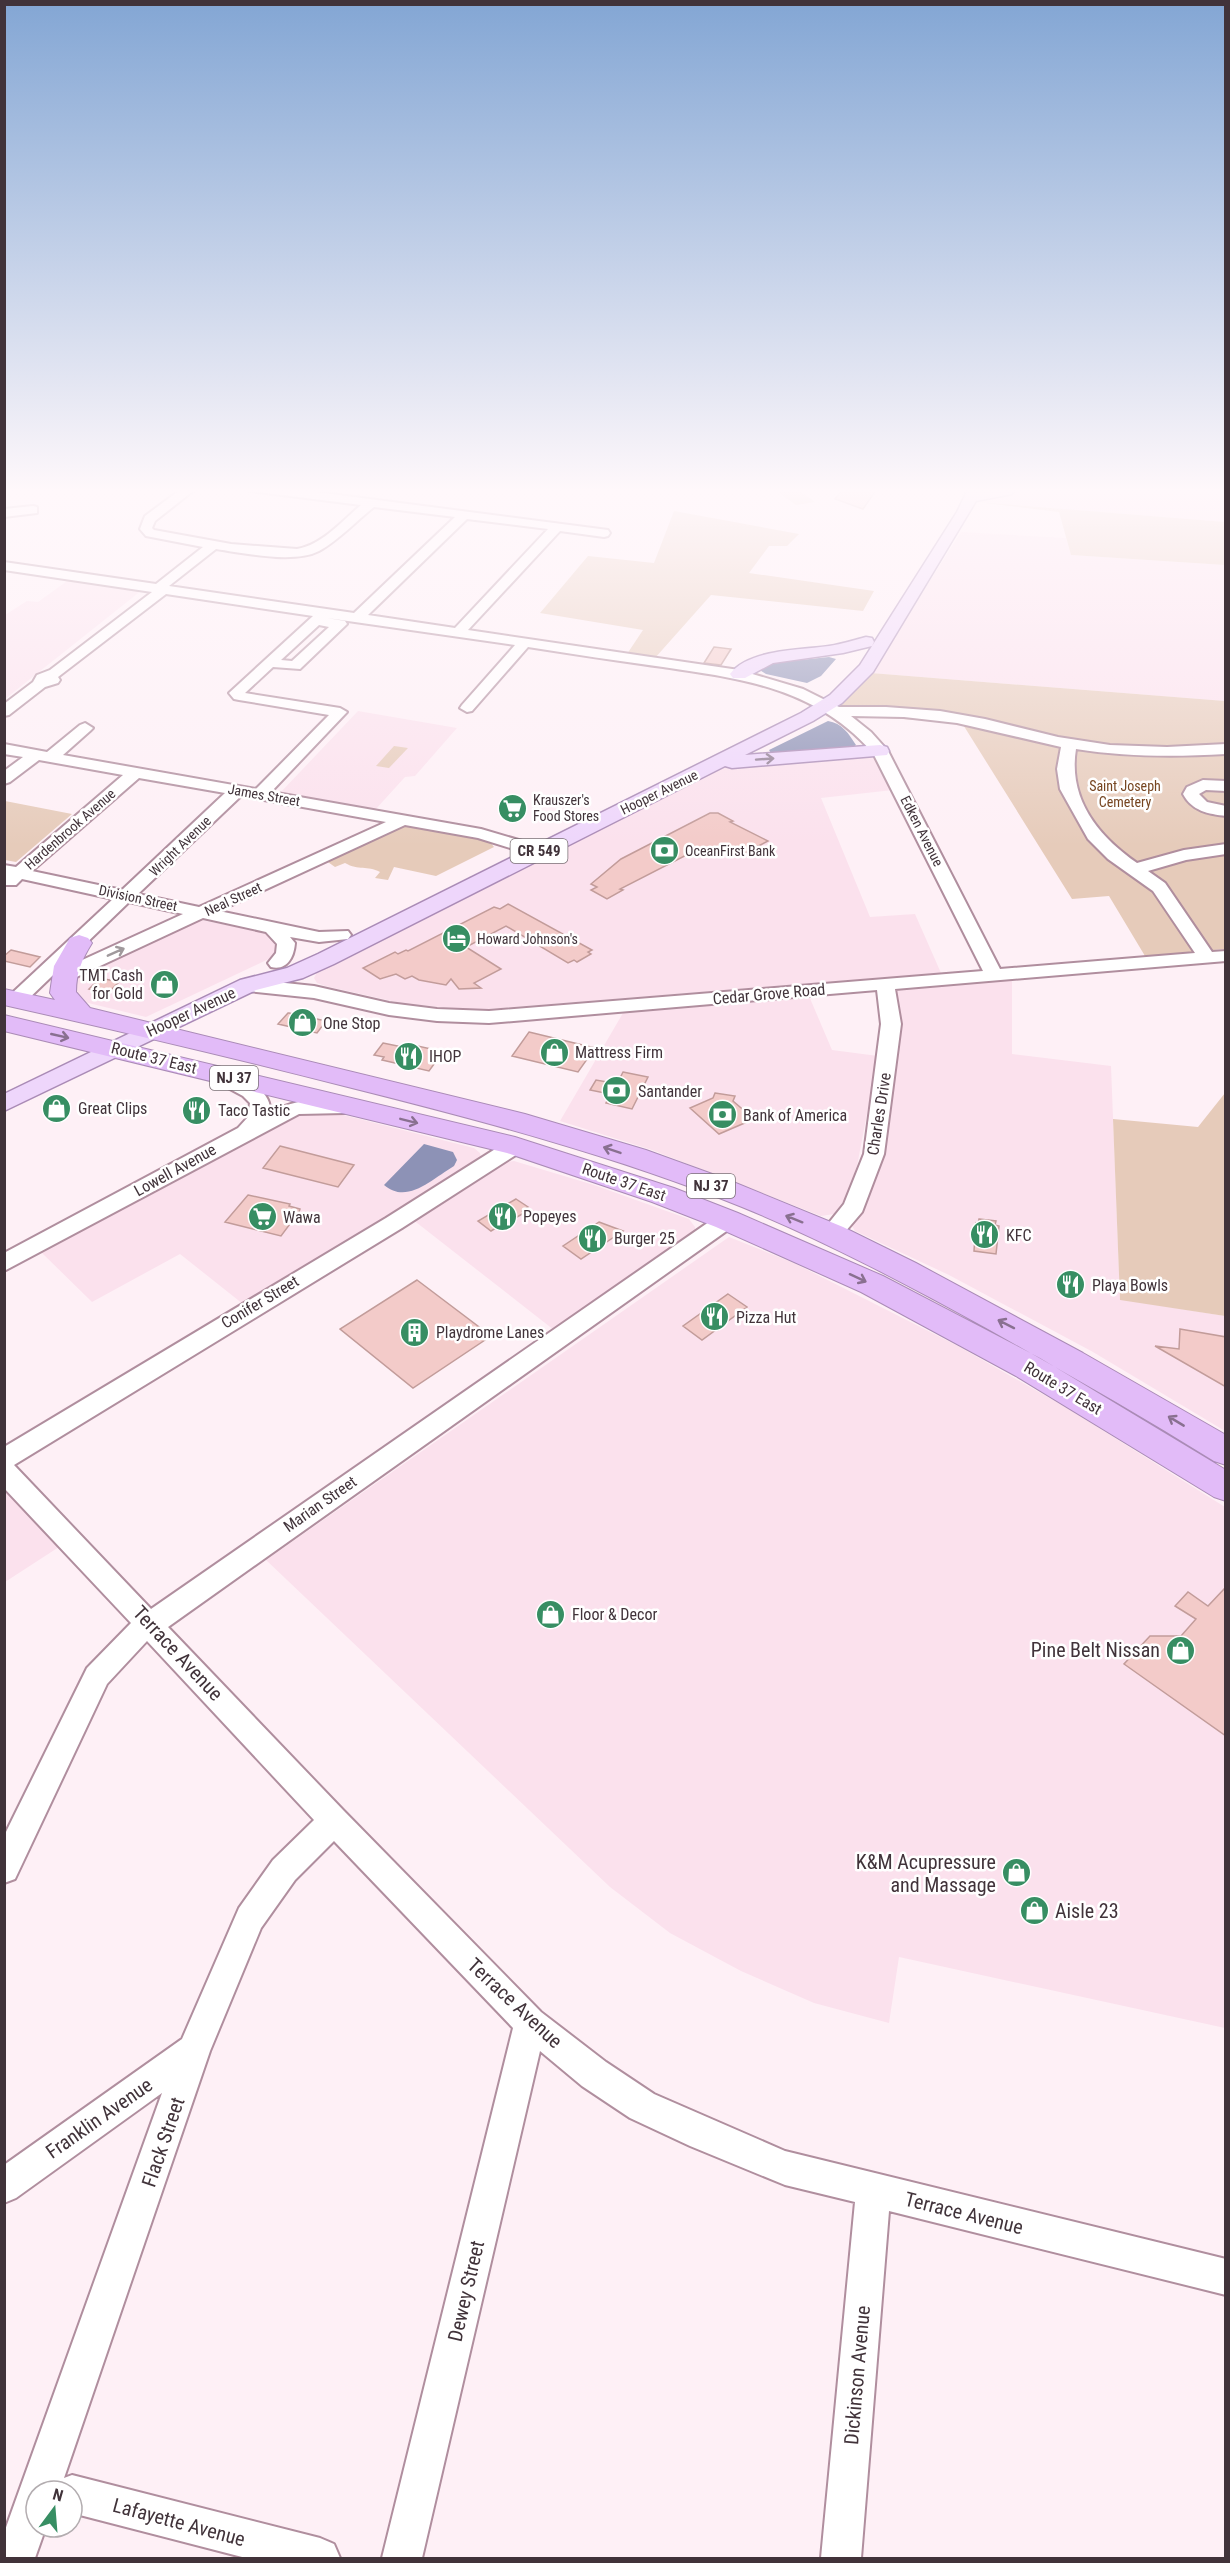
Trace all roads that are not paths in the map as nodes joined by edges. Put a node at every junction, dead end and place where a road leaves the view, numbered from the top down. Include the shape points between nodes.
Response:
1 (140, 607) edge
2 (261, 607) edge
3 (369, 607) edge
4 (483, 607) edge
5 (887, 607) edge
6 (905, 607) edge
7 (131, 614) junction
8 (151, 617) dead end
9 (320, 617) junction
10 (357, 618) junction
11 (459, 632) junction
12 (102, 636) junction
13 (124, 639) dead end
14 (525, 642) junction
15 (866, 642) junction
16 (269, 662) junction
17 (739, 674) junction
18 (826, 706) junction
19 (467, 708) dead end
20 (4, 712) edge
21 (85, 728) dead end
22 (1069, 744) junction
23 (4, 749) edge
24 (1226, 749) edge
25 (880, 751) junction
26 (1188, 752) junction
27 (43, 756) junction
28 (708, 768) junction
29 (136, 772) junction
30 (4, 779) edge
31 (1218, 785) edge
32 (238, 790) junction
33 (260, 794) junction
34 (1226, 811) edge
35 (403, 820) junction
36 (523, 847) junction
37 (1226, 849) edge
38 (1136, 869) junction
39 (12, 872) edge
40 (4, 886) edge
41 (128, 896) junction
42 (203, 913) junction
43 (272, 928) junction
44 (342, 935) junction
45 (79, 943) junction
46 (1216, 956) edge
47 (326, 959) junction
48 (277, 963) junction
49 (994, 975) junction
50 (63, 976) junction
51 (885, 984) junction
52 (248, 985) junction
53 (314, 992) junction
54 (8, 1007) edge
55 (80, 1013) junction
56 (153, 1030) junction
57 (116, 1049) junction
58 (215, 1073) junction
59 (4, 1104) edge
60 (352, 1106) junction
61 (244, 1132) junction
62 (515, 1146) junction
63 (727, 1220) junction
64 (831, 1234) junction
65 (4, 1263) edge
66 (1226, 1452) edge
67 (4, 1459) edge
68 (4, 1471) edge
69 (1226, 1486) edge
70 (150, 1623) junction
71 (334, 1821) junction
72 (4, 1869) edge
73 (530, 2023) junction
74 (194, 2051) junction
75 (4, 2186) edge
76 (873, 2191) junction
77 (1226, 2277) edge
78 (55, 2479) edge
79 (84, 2501) edge
80 (26, 2539) edge
81 (15, 2559) edge
82 (320, 2559) edge
83 (402, 2559) edge
84 (841, 2559) edge

1 - 7 street
2 - 9 street
3 - 10 street
4 - 11 street
5 - 15 main road, Hooper Avenue / CR 549
6 - 18 main road, Hooper Avenue / CR 549 via 867,668
7 - 8 street
7 - 12 street
9 - 10 street
9 - 16 street
9 - 16 street via 340,624 295,666
10 - 11 street
11 - 14 street
12 - 13 street
12 - 20 street via 54,673 53,680 40,684
14 - 17 street
14 - 19 street
15 - 17 main road via 840,650 772,658
15 - 18 main road, Hooper Avenue / CR 549
16 - 33 street via 236,693 239,696 340,712
17 - 18 street via 774,682
18 - 22 street via 972,720
18 - 25 street, Edken Avenue via 854,723
18 - 28 main road, Hooper Avenue / CR 549
18 - 36 main road, Hooper Avenue / CR 549 via 793,714
21 - 27 street
22 - 26 street via 1156,753
22 - 38 street via 1065,769 1068,789 1096,839
23 - 27 street, James Street
24 - 26 street
28 -> 25 main road via 750,760
25 - 49 street, Edken Avenue
26 - 31 street
27 - 29 street, James Street
27 - 30 street
28 - 47 main road, Hooper Avenue / CR 549
29 - 32 street, James Street
29 - 39 street, Hardenbrook Avenue
31 - 34 street via 1197,787 1192,798 1203,806
32 - 33 street, James Street
32 - 41 street, Wright Avenue
33 - 35 street, James Street
35 - 36 street, James Street via 481,834
35 - 42 street, Neal Street
36 - 44 main road, Hooper Avenue / CR 549
37 - 38 street via 1184,855
38 - 46 street via 1160,887
39 - 40 street, Hardenbrook Avenue
39 - 41 street, Division Street
41 - 42 street, Division Street
41 - 45 street, Wright Avenue
42 - 43 street, Division Street
50 -> 42 street, Neal Street
43 - 44 street, Division Street via 319,936
43 - 48 street via 286,943 285,954
44 - 48 main road, Hooper Avenue / CR 549
45 - 50 highway via 66,962
45 - 54 street, Wright Avenue
46 - 49 street, Cedar Grove Road
47 - 52 main road, Hooper Avenue / CR 549 via 295,973
47 - 53 street via 310,972
48 - 52 main road, Hooper Avenue / CR 549
49 - 51 street, Cedar Grove Road
50 - 55 highway via 63,993
51 - 53 street, Cedar Grove Road via 489,1017 389,1010
51 - 64 street, Charles Drive via 891,1024 874,1154 854,1207
52 - 53 street, Cedar Grove Road
52 - 56 main road, Hooper Avenue / CR 549
54 - 55 highway, Route 37 East / NJ 37
54 -> 57 highway, Route 37 East / NJ 37
55 - 56 highway, Route 37 East / NJ 37
56 - 57 main road, Hooper Avenue / CR 549
64 -> 56 highway, Route 37 East / NJ 37 via 732,1193 556,1131
57 - 58 highway, Route 37 East / NJ 37
57 - 59 main road, Hooper Avenue / CR 549
58 - 60 highway, Route 37 East / NJ 37
58 - 61 street via 260,1100 258,1120
60 - 61 street, Lowell Avenue via 299,1107
60 -> 62 highway, Route 37 East / NJ 37
61 - 65 street, Lowell Avenue
62 - 63 highway, Route 37 East / NJ 37
62 - 67 street, Conifer Street
63 -> 69 highway, Route 37 East / NJ 37 via 872,1284 972,1337
63 - 70 street, Marian Street
66 -> 64 highway, Route 37 East / NJ 37 via 1018,1330
68 - 70 street, Terrace Avenue
70 - 71 street, Terrace Avenue
70 - 72 street, Marian Street via 97,1676
71 - 73 street, Terrace Avenue
71 - 74 street, Flack Street via 284,1870 250,1918
73 - 76 street, Terrace Avenue via 642,2106 785,2168
73 - 83 street, Dewey Street
74 - 75 street, Franklin Avenue
74 - 78 street, Flack Street
76 - 77 street, Terrace Avenue
76 - 84 street, Dickinson Avenue
79 - 82 street, Lafayette Avenue
80 - 81 street, Flack Street

